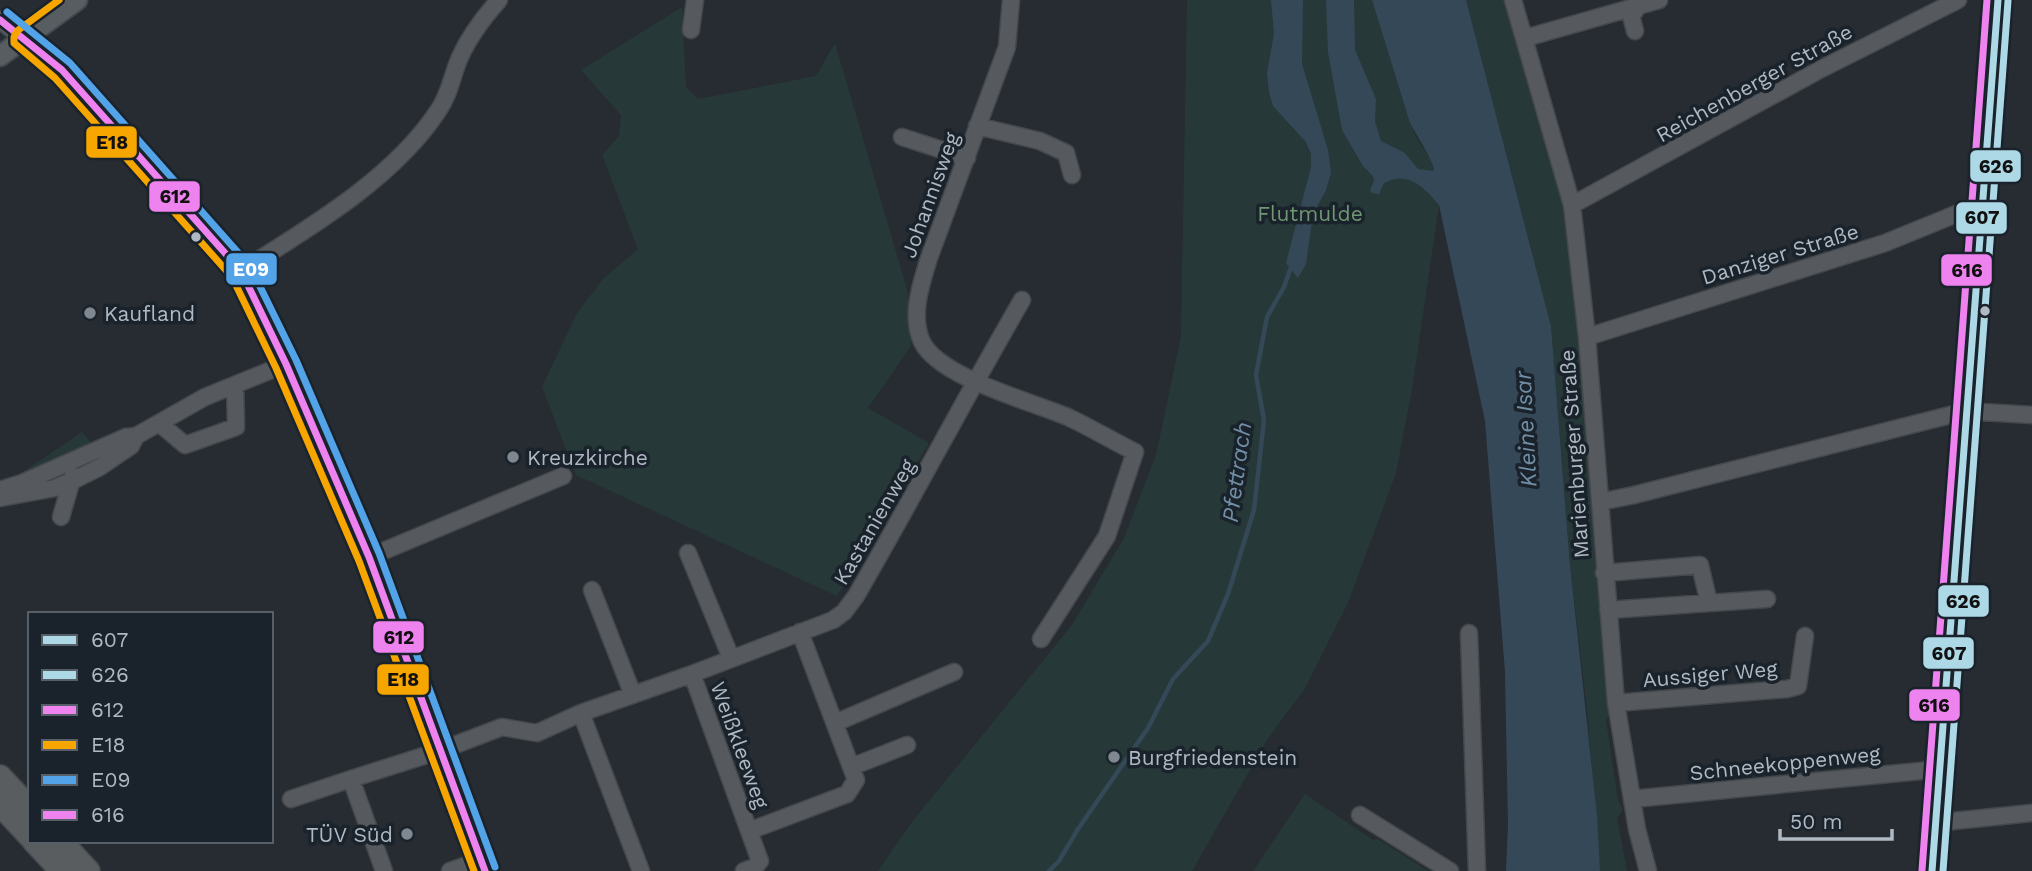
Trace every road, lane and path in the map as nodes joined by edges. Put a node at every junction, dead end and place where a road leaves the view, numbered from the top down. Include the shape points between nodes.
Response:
1 (78, 0) edge
2 (499, 0) edge
3 (695, 0) edge
4 (1011, 0) edge
5 (1513, 0) edge
6 (1660, 0) edge
7 (1958, 0) edge
8 (1998, 0) edge
9 (1638, 3) edge
10 (0, 20) edge
11 (691, 30) dead end
12 (1635, 31) dead end
13 (1525, 38) junction
14 (24, 39) junction
15 (0, 56) edge
16 (977, 126) junction
17 (902, 137) dead end
18 (967, 158) junction
19 (1072, 175) dead end
20 (1983, 204) junction
21 (1572, 205) junction
22 (241, 271) junction
23 (1022, 300) dead end
24 (1587, 337) junction
25 (286, 364) junction
26 (975, 380) junction
27 (235, 385) junction
28 (1966, 411) junction
29 (2032, 415) edge
30 (159, 423) junction
31 (136, 436) junction
32 (91, 452) junction
33 (563, 476) dead end
34 (72, 481) junction
35 (0, 490) edge
36 (0, 498) edge
37 (1600, 502) junction
38 (61, 517) dead end
39 (688, 553) dead end
40 (369, 557) junction
41 (1604, 573) junction
42 (592, 590) dead end
43 (1767, 599) dead end
44 (1709, 603) junction
45 (1608, 610) junction
46 (800, 632) junction
47 (1469, 633) dead end
48 (1805, 636) dead end
49 (1041, 639) dead end
50 (731, 659) junction
51 (954, 672) dead end
52 (692, 674) junction
53 (633, 695) junction
54 (1616, 703) junction
55 (581, 713) junction
56 (835, 723) junction
57 (907, 745) dead end
58 (439, 751) junction
59 (851, 767) junction
60 (1941, 769) junction
61 (0, 774) edge
62 (351, 779) junction
63 (290, 799) dead end
64 (1632, 799) junction
65 (15, 802) edge
66 (2032, 813) edge
67 (1360, 815) dead end
68 (1934, 823) junction
69 (28, 831) edge
70 (749, 831) junction
71 (36, 843) edge
72 (62, 843) edge
73 (483, 865) edge
74 (62, 871) edge
75 (88, 871) edge
76 (384, 871) edge
77 (450, 871) edge
78 (641, 871) edge
79 (744, 871) edge
80 (1450, 871) edge
81 (1477, 871) edge
82 (1648, 871) edge
83 (1932, 871) edge

1 - 14 main road
2 - 22 street via 477,25 459,58 448,95 424,130 349,200
3 - 11 street
4 - 16 street, Johannisweg via 1007,47
5 - 13 street, Marienburger Straße
6 - 9 street
7 - 21 street, Reichenberger Straße
8 - 20 street
9 - 12 street via 1631,16
9 - 13 street
10 - 14 street
13 - 21 street, Marienburger Straße
14 - 15 main road
14 - 22 street via 62,70
16 - 18 street, Johannisweg
16 - 19 street via 1040,141 1066,153
17 - 18 street
18 - 26 street, Johannisweg via 923,277 917,316 923,343 939,360
20 - 24 street, Danziger Straße via 1885,243
20 - 28 street via 1987,223 1974,290
21 - 24 street, Marienburger Straße
22 - 25 street
23 - 26 street
24 - 37 street, Marienburger Straße
25 - 27 street
25 - 40 street
26 - 46 street, Kastanienweg via 920,486 845,612
26 - 49 street, Johannisweg via 1069,418 1135,452 1107,536
27 - 30 street
27 - 30 street via 236,427 185,445
28 - 29 street
28 - 37 street
28 - 60 street
30 - 31 street
31 - 32 street
31 - 34 street via 131,446
32 - 34 street
32 - 35 street
33 - 40 street
34 - 36 street
34 - 38 street
37 - 41 street, Marienburger Straße
39 - 50 street
40 - 58 street
41 - 44 street via 1700,565
41 - 45 street, Marienburger Straße
42 - 53 street
43 - 44 street
44 - 45 street
45 - 54 street, Marienburger Straße
46 - 50 street, Kastanienweg
46 - 56 street
47 - 81 street
48 - 54 street, Aussiger Weg via 1798,686 1787,690
50 - 52 street, Kastanienweg
51 - 56 street
52 - 53 street, Kastanienweg
52 - 70 street, Weißkleeweg
53 - 55 street, Kastanienweg
54 - 64 street, Marienburger Straße
55 - 58 street, Kastanienweg via 537,733 502,727
55 - 78 street
56 - 59 street
57 - 59 street
58 - 62 street, Kastanienweg
58 - 73 street
59 - 70 street via 856,780 847,794
60 - 64 street, Schneekoppenweg
60 - 68 street
61 - 65 highway
62 - 63 street, Kastanienweg
62 - 76 street
64 - 82 street, Marienburger Straße
65 - 69 highway
66 - 68 street
67 - 80 street
68 - 83 street
70 - 79 street, Weißkleeweg via 760,861
71 - 74 highway
72 - 75 highway
73 - 77 street

